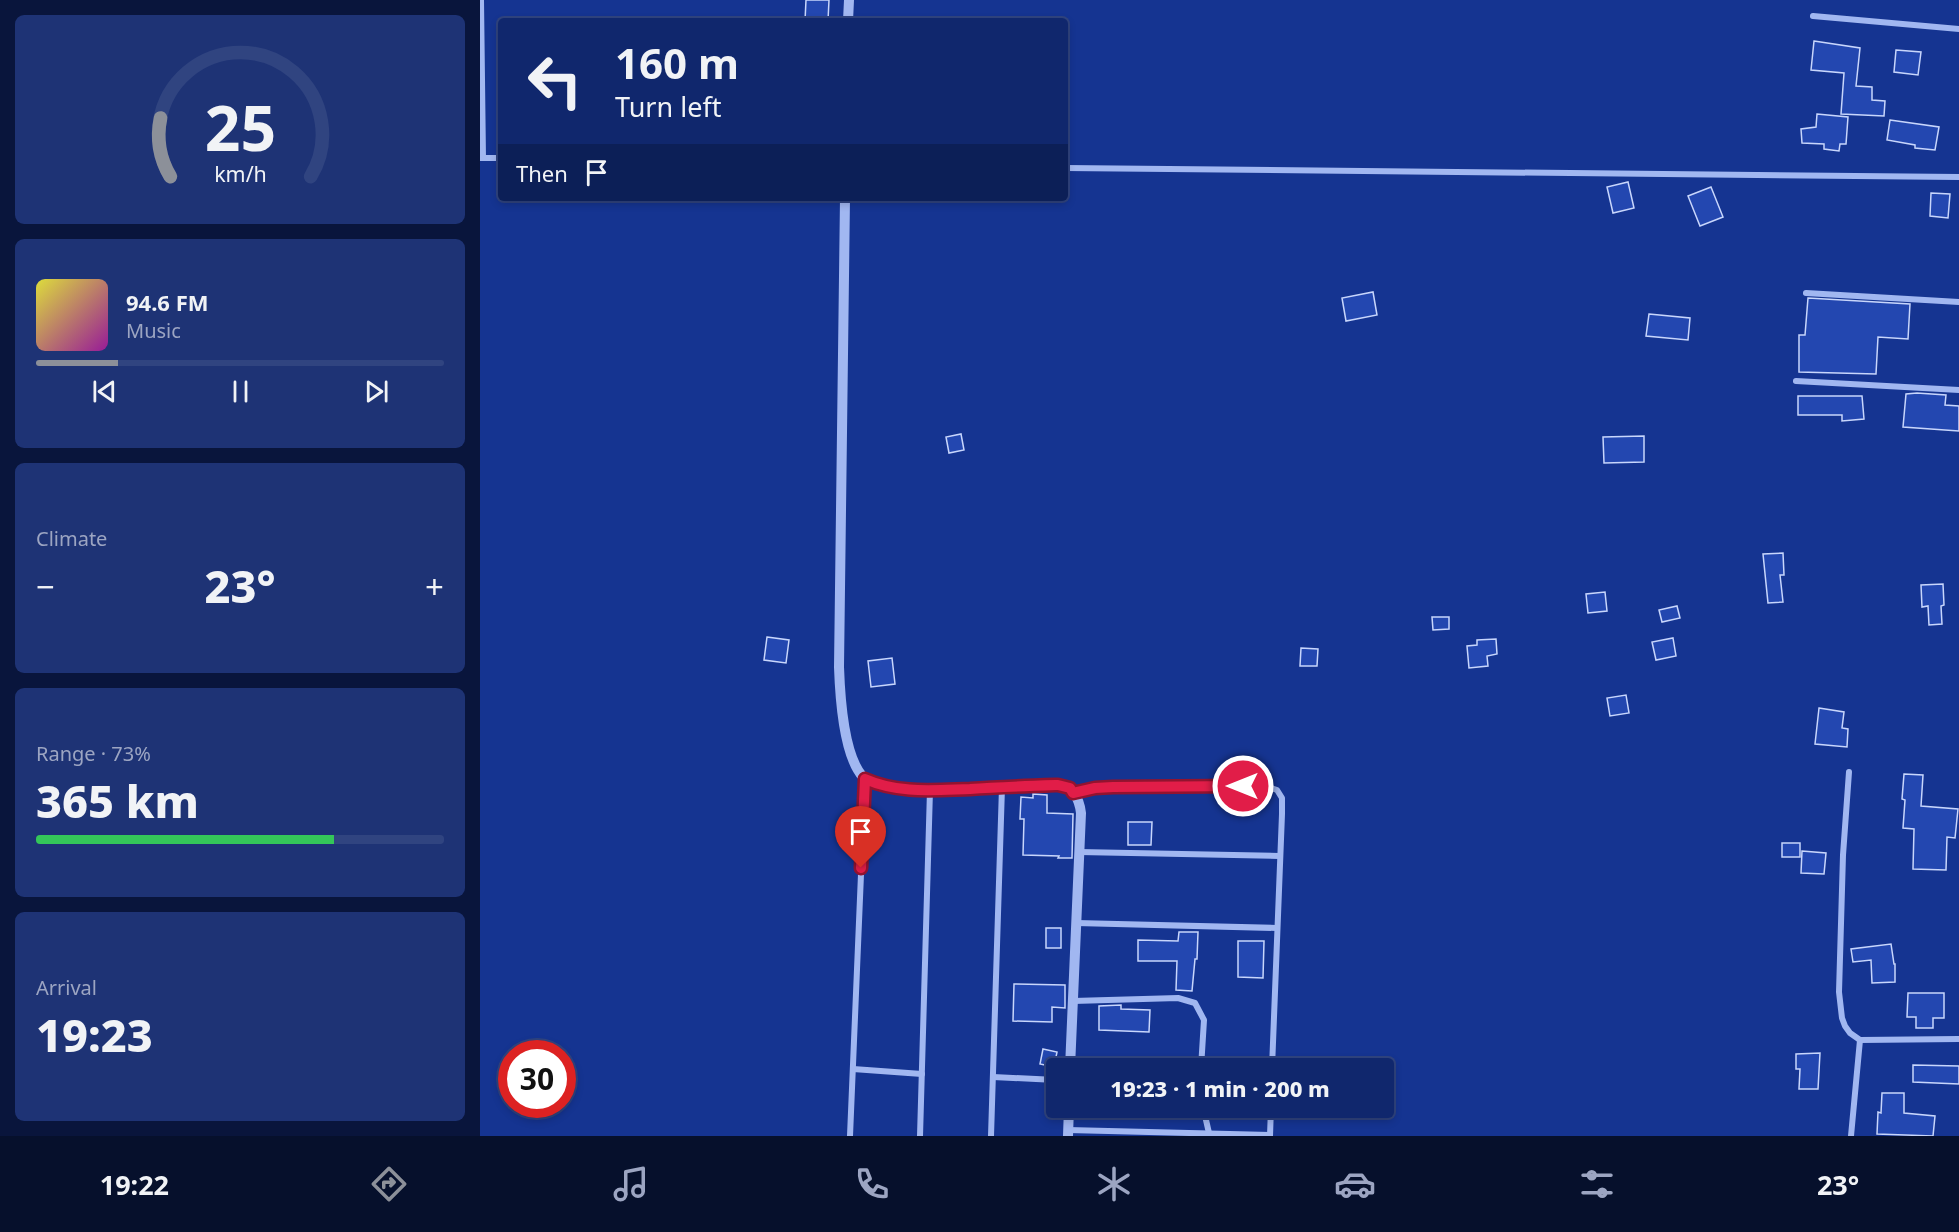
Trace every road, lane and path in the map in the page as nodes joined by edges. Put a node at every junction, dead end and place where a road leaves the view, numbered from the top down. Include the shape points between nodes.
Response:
1 (481, 0) edge
2 (849, 0) edge
3 (1813, 16) dead end
4 (848, 18) edge
5 (1959, 29) edge
6 (481, 158) edge
7 (498, 158) edge
8 (1068, 168) edge
9 (1959, 177) edge
10 (845, 201) edge
11 (1806, 293) dead end
12 (1959, 302) edge
13 (1796, 381) dead end
14 (1959, 390) edge
15 (1849, 772) dead end
16 (865, 779) junction
17 (1002, 787) junction
18 (930, 790) junction
19 (1073, 793) junction
20 (1079, 852) junction
21 (1280, 856) junction
22 (1076, 922) junction
23 (1277, 928) junction
24 (1073, 1001) junction
25 (1959, 1039) edge
26 (1860, 1040) junction
27 (1070, 1058) edge
28 (1202, 1058) edge
29 (1272, 1058) edge
30 (853, 1070) junction
31 (922, 1074) junction
32 (993, 1077) junction
33 (1046, 1080) edge
34 (1069, 1118) edge
35 (1206, 1118) edge
36 (1271, 1118) edge
37 (1068, 1133) edge
38 (1209, 1133) junction
39 (850, 1136) edge
40 (920, 1136) edge
41 (991, 1136) edge
42 (1270, 1136) edge
43 (1851, 1136) edge

1 - 6 street
2 - 4 street
3 - 5 street
6 - 7 street
8 - 9 street
10 - 16 street via 838,667 848,743 856,768
11 - 12 street
13 - 14 street
15 - 26 street via 1840,1003 1845,1026
16 - 18 street via 902,790
16 - 30 street
17 - 18 street
17 - 19 street via 1058,785
17 - 32 street
18 - 31 street
19 - 20 street via 1080,800
19 - 21 street via 1113,787 1265,786 1277,790 1282,798
20 - 21 street
20 - 22 street
21 - 23 street
22 - 23 street
22 - 24 street
23 - 29 street
24 - 27 street
24 - 28 street via 1178,998 1195,1003 1204,1020
25 - 26 street
26 - 43 street
30 - 31 street
30 - 39 street
31 - 40 street
32 - 33 street
32 - 41 street
34 - 37 street
35 - 38 street
36 - 42 street
37 - 38 street
38 - 42 street

